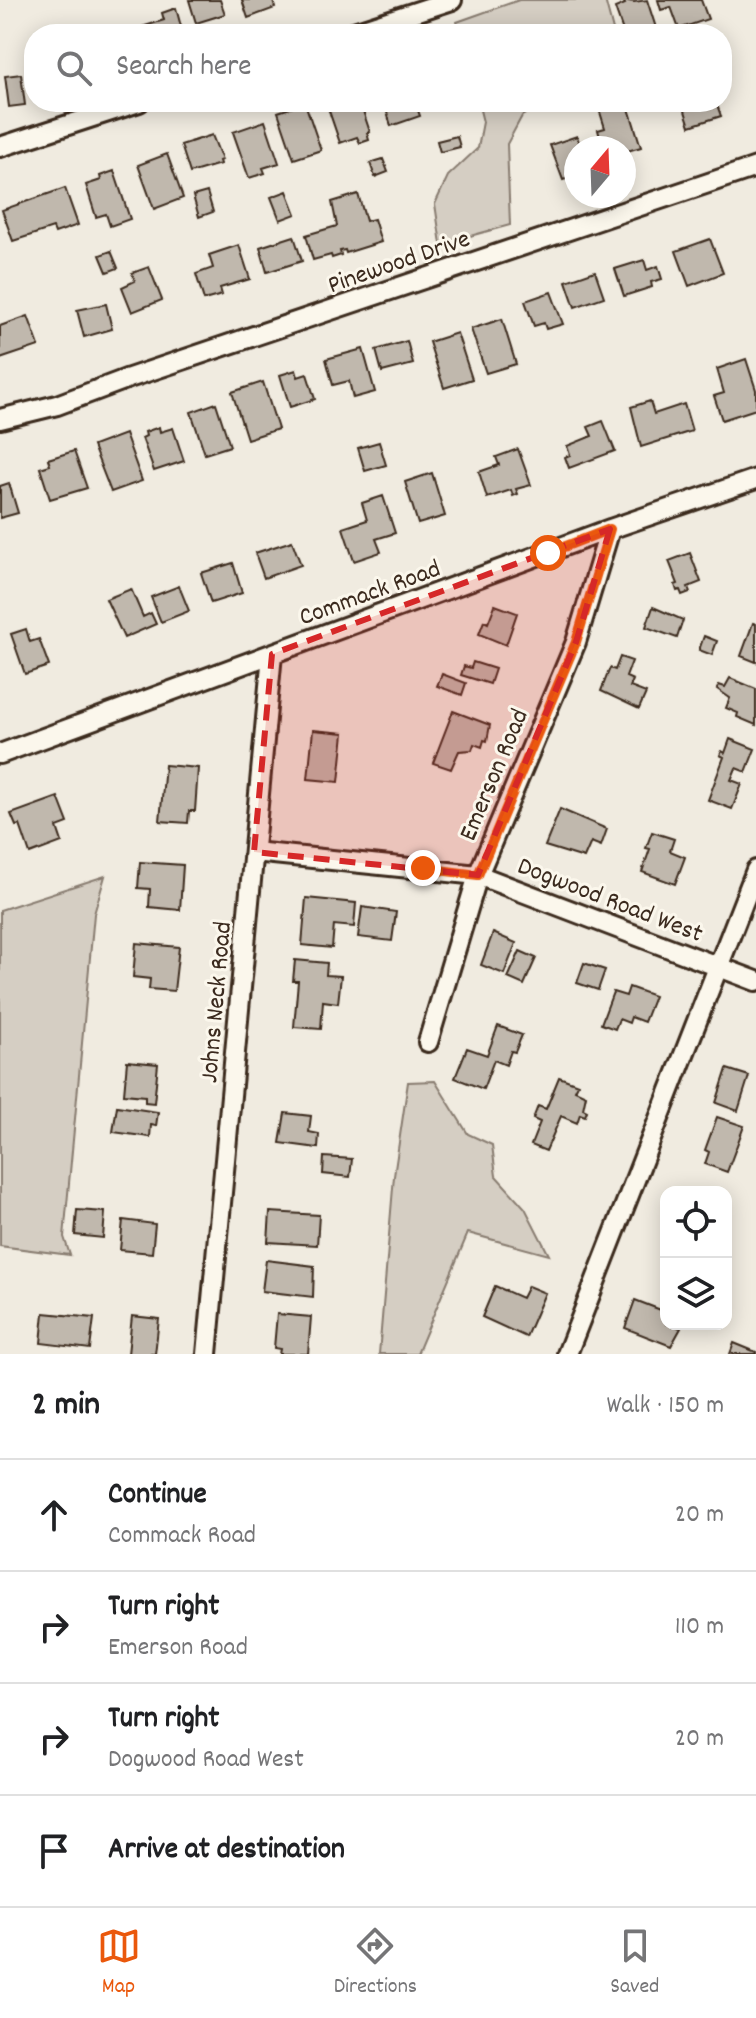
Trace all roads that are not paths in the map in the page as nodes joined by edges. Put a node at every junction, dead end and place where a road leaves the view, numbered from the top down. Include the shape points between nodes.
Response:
1 (452, 0) edge
2 (379, 24) edge
3 (108, 112) edge
4 (0, 147) edge
5 (756, 167) edge
6 (0, 419) edge
7 (756, 479) edge
8 (610, 529) junction
9 (272, 654) junction
10 (0, 754) edge
11 (254, 852) junction
12 (756, 870) edge
13 (478, 875) junction
14 (718, 967) junction
15 (756, 981) edge
16 (428, 1042) dead end
17 (207, 1354) edge
18 (567, 1354) edge

1 - 2 street
3 - 4 street
5 - 6 street, Pinewood Drive via 57,405
7 - 8 street, Commack Road
8 - 9 street, Commack Road
8 - 13 street, Emerson Road via 576,642
9 - 10 street, Commack Road
9 - 11 street, Johns Neck Road
11 - 13 street, Dogwood Road West
11 - 17 street, Johns Neck Road
12 - 14 street
13 - 14 street, Dogwood Road West
13 - 16 street, Emerson Road
14 - 15 street, Dogwood Road West
14 - 18 street

